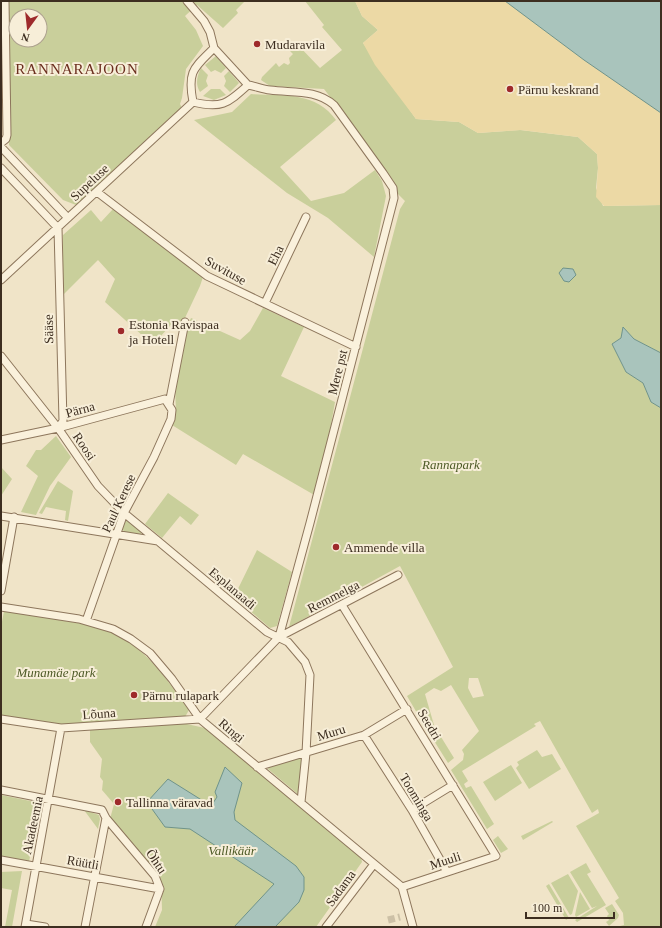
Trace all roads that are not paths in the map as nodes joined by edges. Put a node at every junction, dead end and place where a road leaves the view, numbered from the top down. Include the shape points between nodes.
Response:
1 (6, 1) edge
2 (186, 1) edge
3 (214, 48) junction
4 (1, 60) edge
5 (7, 65) junction
6 (248, 85) junction
7 (193, 102) junction
8 (1, 143) edge
9 (1, 147) edge
10 (1, 168) edge
11 (97, 192) junction
12 (306, 217) dead end
13 (68, 218) junction
14 (58, 228) junction
15 (1, 280) edge
16 (265, 303) junction
17 (185, 322) dead end
18 (356, 347) junction
19 (1, 356) edge
20 (167, 402) junction
21 (58, 428) junction
22 (1, 440) edge
23 (124, 513) junction
24 (1, 516) edge
25 (14, 517) junction
26 (116, 534) junction
27 (158, 541) junction
28 (398, 576) dead end
29 (1, 591) edge
30 (342, 605) junction
31 (1, 607) edge
32 (86, 621) junction
33 (279, 637) junction
34 (407, 709) junction
35 (1, 719) edge
36 (200, 719) junction
37 (61, 728) junction
38 (364, 735) junction
39 (306, 753) junction
40 (257, 767) junction
41 (453, 785) junction
42 (1, 790) edge
43 (48, 799) junction
44 (301, 802) junction
45 (412, 810) junction
46 (106, 818) junction
47 (496, 856) joint
48 (1, 860) edge
49 (374, 864) junction
50 (36, 866) junction
51 (447, 872) junction
52 (95, 877) junction
53 (402, 887) junction
54 (160, 889) junction
55 (25, 925) edge
56 (45, 927) edge
57 (85, 927) edge
58 (146, 927) edge
59 (326, 927) edge
60 (413, 927) edge

1 - 5 street
2 - 3 street via 204,21
3 - 6 street
3 - 7 street via 193,71 190,81
4 - 5 street
5 - 8 street via 7,135
6 - 7 street via 223,105
6 - 18 street, Mere pst via 269,90 311,93 328,100 392,188 394,198
7 - 11 street, Supeluse
9 - 13 street
10 - 14 street
11 - 13 street, Supeluse
11 - 16 street, Suvituse via 207,276
12 - 16 street, Eha
13 - 14 street, Supeluse
14 - 15 street, Supeluse
14 - 21 street, Sääse via 63,420
16 - 18 street, Suvituse
17 - 20 street, Paul Kerese
18 - 33 street, Mere pst
19 - 21 street, Roosi
20 - 21 street, Pärna
20 - 23 street, Paul Kerese via 172,415 166,432
21 - 22 street, Pärna
21 - 23 street, Roosi via 98,486
23 - 26 street, Paul Kerese
23 - 27 street, Roosi
24 - 25 street
25 - 26 street
25 - 29 street
26 - 27 street
26 - 32 street, Paul Kerese
27 - 33 street, Esplanaadi via 267,632
28 - 30 street, Remmelga
30 - 33 street, Remmelga
30 - 34 street, Seedri
31 - 32 street, Ringi
32 - 36 street, Ringi via 112,629 150,653
33 - 36 street, Mere pst
33 - 39 street, Esplanaadi via 288,642 305,662 310,675
34 - 38 street, Muru
34 - 41 street, Seedri
35 - 37 street, Lõuna
36 - 37 street, Lõuna
36 - 40 street, Ringi
37 - 43 street, Akadeemia
38 - 39 street, Muru
38 - 45 street, Toominga
39 - 40 street, Muru
39 - 44 street, Esplanaadi
40 - 44 street, Ringi
41 - 45 street
41 - 47 street, Seedri
42 - 43 street
43 - 46 street, Õhtu via 102,810
43 - 50 street, Akadeemia
44 - 49 street, Ringi
45 - 51 street, Toominga
46 - 52 street
46 - 54 street, Õhtu via 155,876
47 - 51 street, Muuli
48 - 50 street, Rüütli
49 - 53 street, Ringi
49 - 59 street, Sadama
50 - 52 street, Rüütli
50 - 55 street, Akadeemia
51 - 53 street, Muuli
52 - 54 street, Rüütli
52 - 57 street
53 - 60 street
54 - 58 street, Õhtu
55 - 56 street

